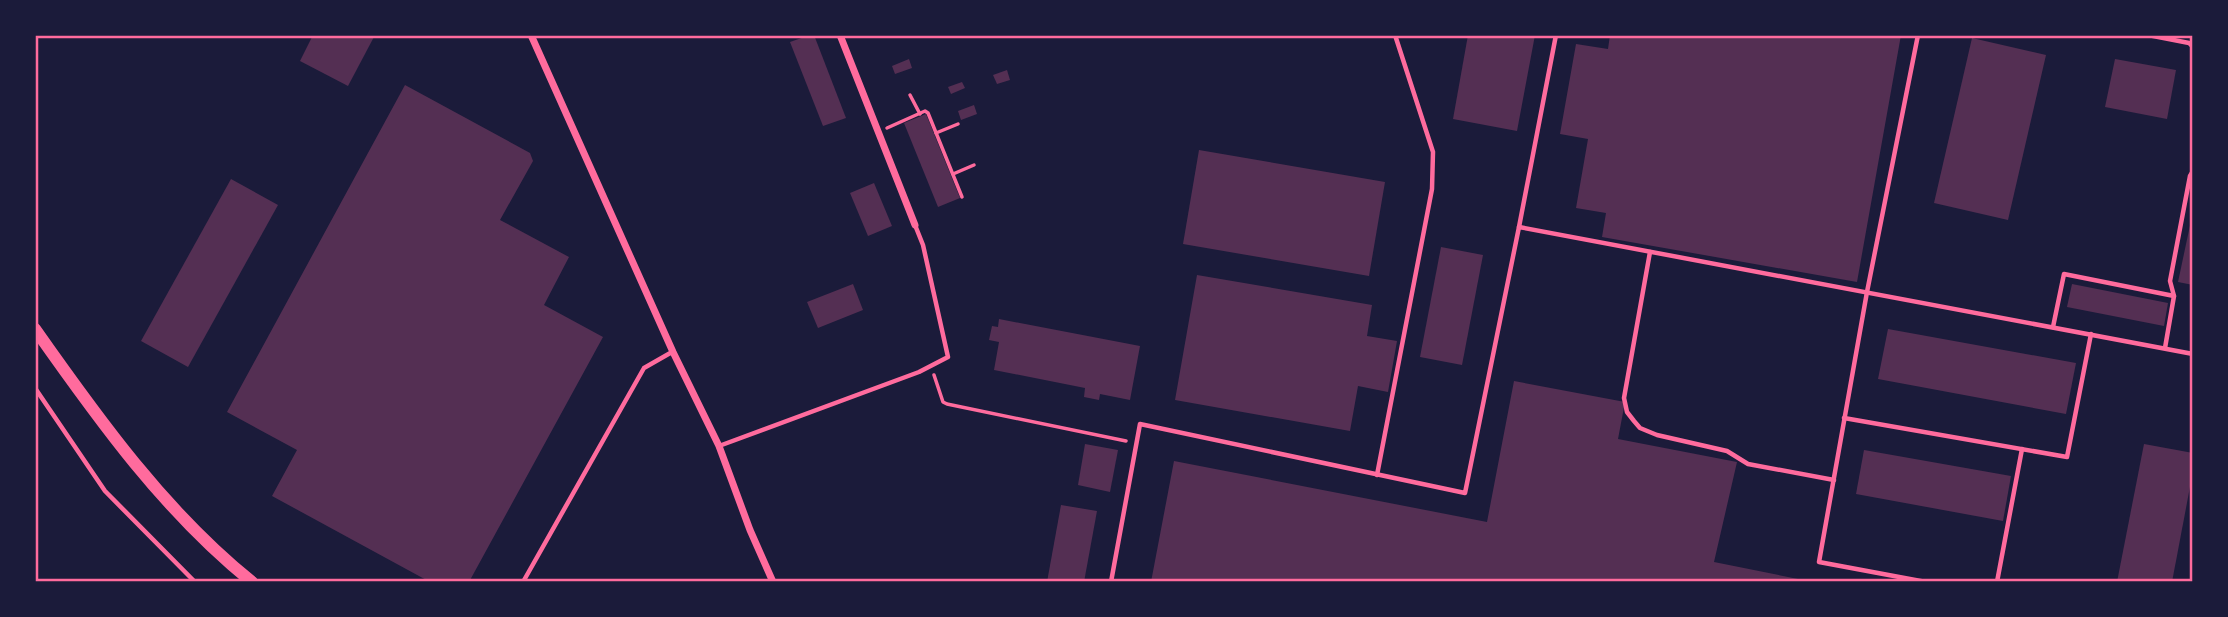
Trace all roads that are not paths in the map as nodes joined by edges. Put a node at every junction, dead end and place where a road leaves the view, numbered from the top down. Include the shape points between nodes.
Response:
1 (531, 35) edge
2 (840, 35) edge
3 (1395, 35) edge
4 (1556, 35) edge
5 (1918, 35) edge
6 (2148, 35) edge
7 (2193, 47) edge
8 (2193, 171) edge
9 (915, 225) joint
10 (1519, 227) junction
11 (1650, 251) junction
12 (1867, 292) junction
13 (2174, 296) junction
14 (2053, 327) junction
15 (35, 330) edge
16 (2091, 334) junction
17 (2165, 348) junction
18 (673, 352) junction
19 (2193, 354) edge
20 (35, 388) edge
21 (1844, 418) junction
22 (719, 446) junction
23 (2022, 449) junction
24 (1377, 475) junction
25 (1833, 480) junction
26 (195, 582) edge
27 (252, 582) edge
28 (523, 582) edge
29 (774, 582) edge
30 (1111, 582) edge
31 (1926, 582) edge
32 (1997, 582) edge

1 - 18 street
2 - 9 street
3 - 24 lane via 1433,152 1432,190
4 - 10 lane
5 - 12 lane
6 - 7 lane
8 - 13 lane via 2170,281
9 - 22 lane via 948,357
10 - 11 lane
10 - 24 lane via 1465,493
11 - 12 lane
11 - 25 lane via 1624,398 1634,421 1657,435 1727,451 1748,464
12 - 14 lane
12 - 21 lane
13 - 14 lane via 2064,274
13 - 17 lane
14 - 16 lane
15 - 27 main road via 124,451 168,502
16 - 17 lane
16 - 23 lane via 2067,457
17 - 19 lane
18 - 22 street
18 - 28 lane via 643,368
20 - 26 lane via 106,491
21 - 23 lane
21 - 25 lane
22 - 29 street
23 - 32 lane
24 - 30 lane via 1140,424
25 - 31 lane via 1819,562

